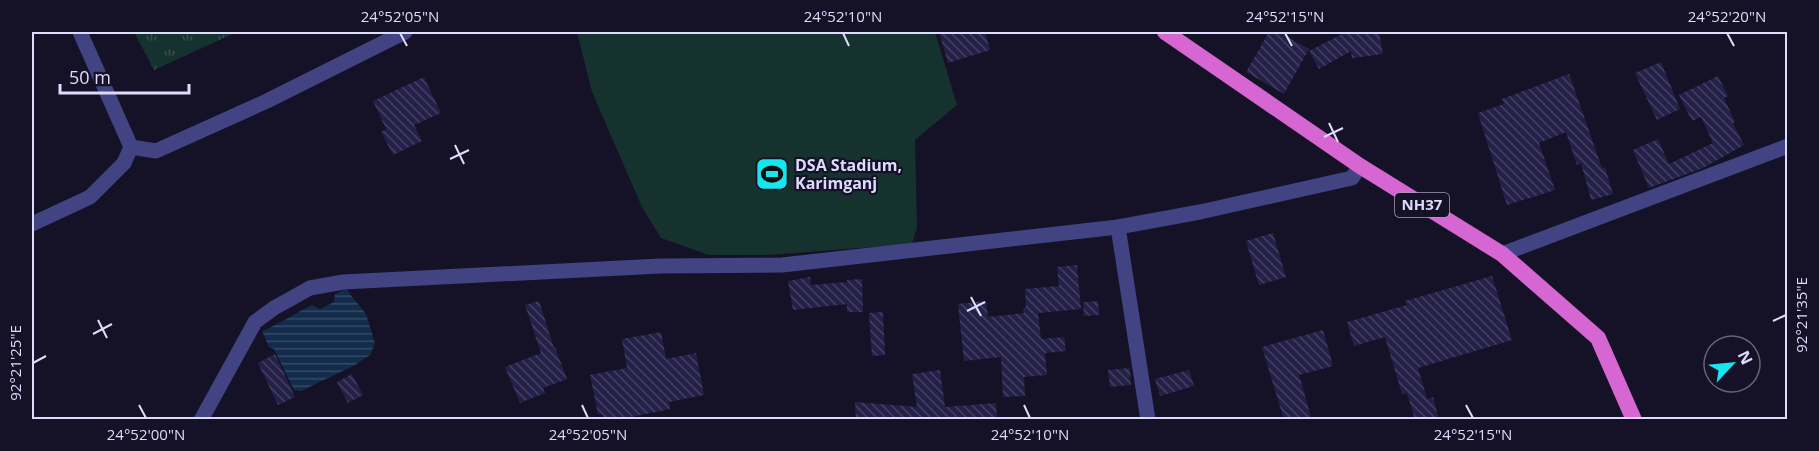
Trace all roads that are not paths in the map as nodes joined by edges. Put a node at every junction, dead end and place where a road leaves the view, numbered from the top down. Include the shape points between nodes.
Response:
1 (80, 32) edge
2 (405, 32) edge
3 (1165, 32) edge
4 (1788, 146) edge
5 (131, 147) junction
6 (1360, 166) junction
7 (32, 224) edge
8 (1118, 228) junction
9 (1502, 254) junction
10 (201, 420) edge
11 (1148, 420) edge
12 (1634, 420) edge

1 - 5 street
2 - 5 street via 156,151
3 - 6 highway, NH37
4 - 9 street
5 - 7 street via 124,163 90,197
6 - 8 street via 1352,178
6 - 9 highway, NH37
8 - 10 street via 782,265 660,266 344,282 310,288 255,322
8 - 11 street
9 - 12 highway, NH37 via 1598,338

